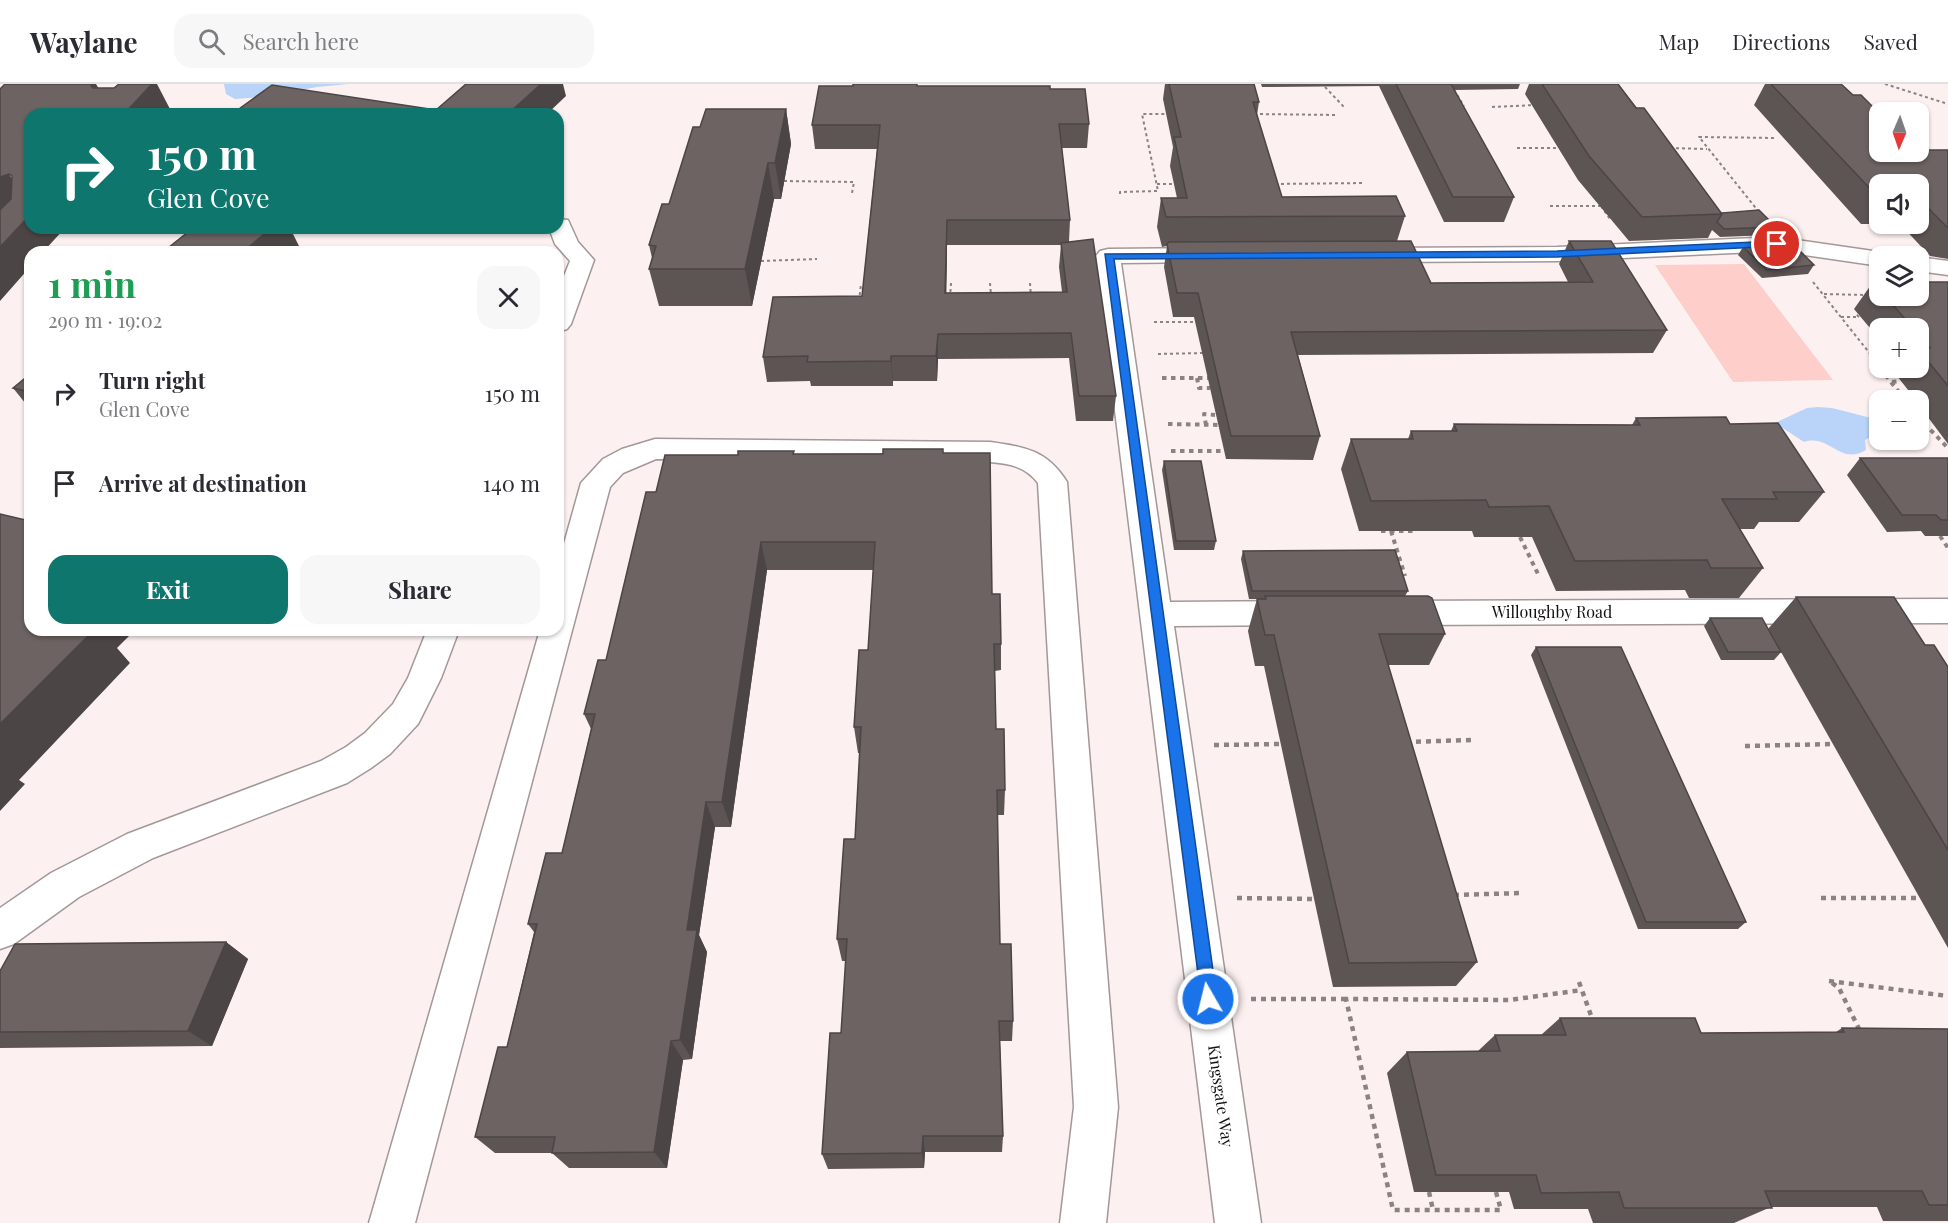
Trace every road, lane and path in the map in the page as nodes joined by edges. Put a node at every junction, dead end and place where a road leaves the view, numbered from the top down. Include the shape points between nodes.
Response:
1 (1885, 84) edge
2 (1325, 87) dead end
3 (1454, 90) edge
4 (1532, 97) dead end
5 (1948, 104) edge
6 (1537, 105) junction
7 (1464, 106) edge
8 (1492, 106) dead end
9 (1344, 107) dead end
10 (1541, 112) dead end
11 (1166, 114) dead end
12 (1249, 114) edge
13 (1337, 115) dead end
14 (1776, 138) dead end
15 (1517, 148) dead end
16 (1558, 148) dead end
17 (1666, 148) edge
18 (1708, 149) junction
19 (784, 181) dead end
20 (1365, 183) dead end
21 (1157, 184) junction
22 (1174, 184) edge
23 (1274, 184) edge
24 (852, 193) dead end
25 (1120, 194) dead end
26 (1595, 197) edge
27 (1550, 206) dead end
28 (1601, 206) junction
29 (1609, 206) edge
30 (1620, 220) edge
31 (563, 234) edge
32 (1785, 245) junction
33 (1237, 255) edge
34 (1354, 255) edge
35 (1869, 257) edge
36 (817, 259) dead end
37 (761, 261) dead end
38 (1929, 265) edge
39 (1948, 268) edge
40 (990, 283) dead end
41 (1030, 283) dead end
42 (861, 284) edge
43 (951, 284) dead end
44 (991, 299) edge
45 (859, 303) edge
46 (950, 303) edge
47 (1031, 303) edge
48 (564, 308) edge
49 (1858, 314) dead end
50 (1841, 317) junction
51 (1204, 321) edge
52 (1202, 344) edge
53 (1864, 344) junction
54 (1869, 344) edge
55 (1869, 351) edge
56 (1121, 352) junction
57 (1204, 353) junction
58 (1214, 353) edge
59 (1197, 378) junction
60 (1219, 378) edge
61 (1888, 378) edge
62 (1900, 381) dead end
63 (1891, 382) junction
64 (1210, 388) edge
65 (1897, 390) edge
66 (1215, 415) dead end
67 (1206, 425) junction
68 (1231, 425) edge
69 (1929, 427) edge
70 (1133, 437) junction
71 (1947, 446) edge
72 (1232, 451) edge
73 (1411, 523) edge
74 (1379, 531) edge
75 (1391, 531) junction
76 (1940, 536) edge
77 (1948, 548) edge
78 (564, 599) edge
79 (1416, 612) junction
80 (1322, 613) edge
81 (1357, 613) edge
82 (1156, 614) junction
83 (1945, 614) edge
84 (441, 636) edge
85 (554, 636) edge
86 (1472, 740) dead end
87 (1397, 742) edge
88 (1281, 744) dead end
89 (1833, 744) dead end
90 (1174, 746) junction
91 (1744, 746) dead end
92 (1522, 893) dead end
93 (1442, 895) edge
94 (1195, 898) junction
95 (1821, 898) dead end
96 (1920, 898) dead end
97 (1314, 899) dead end
98 (0, 931) edge
99 (1579, 982) dead end
100 (1582, 990) junction
101 (1948, 996) edge
102 (1208, 999) junction
103 (1346, 999) junction
104 (1596, 1030) edge
105 (1863, 1038) edge
106 (1429, 1192) edge
107 (1496, 1192) edge
108 (1433, 1210) junction
109 (392, 1223) edge
110 (1083, 1223) edge
111 (1238, 1223) edge

1 - 5 path
2 - 9 path
3 - 7 path
4 - 6 path
6 - 8 path
6 - 10 path
11 - 21 path via 1142,114
12 - 13 path
14 - 18 path via 1699,137
15 - 16 path
17 - 18 path
18 - 32 path
19 - 24 path via 854,182
20 - 23 path
21 - 22 path
21 - 25 path via 1158,191
26 - 28 path
27 - 28 path
28 - 29 path
28 - 30 path via 1609,219
31 - 48 street via 582,260
32 - 34 street via 1557,254
32 - 35 street
32 - 50 path
33 - 56 street, Kingsgate Way via 1108,256
36 - 37 path
38 - 39 street
40 - 44 path
41 - 47 path
42 - 45 path
43 - 46 path
49 - 50 path via 1859,317
50 - 53 path
51 - 56 path
52 - 57 path
53 - 54 path
53 - 55 path
56 - 57 path
56 - 59 path
56 - 70 street, Kingsgate Way
57 - 58 path
59 - 60 path
59 - 64 path via 1199,388
61 - 63 path
62 - 63 path
63 - 65 path
66 - 67 path via 1204,414
67 - 68 path
67 - 70 path
69 - 71 path
70 - 72 path
70 - 82 street, Kingsgate Way
73 - 75 path via 1413,531
74 - 75 path
75 - 79 path
76 - 77 path
78 - 110 street via 596,483 613,466 656,449 990,452 1025,456 1043,468 1052,483 1096,1107
79 - 81 street, Willoughby Road
79 - 83 street, Willoughby Road
80 - 82 street
82 - 90 street, Kingsgate Way
84 - 98 street via 422,685 400,725 359,758 334,772 140,846 65,885
85 - 109 street
86 - 87 path
88 - 90 path
89 - 91 path
90 - 94 street, Kingsgate Way
92 - 93 path
94 - 97 path
94 - 102 street, Kingsgate Way
95 - 96 path
99 - 100 path
100 - 103 path via 1509,1000
100 - 104 path
101 - 105 path via 1829,981 1839,988
102 - 103 path
102 - 111 street, Kingsgate Way
103 - 108 path via 1393,1210
106 - 108 path
107 - 108 path via 1501,1210

